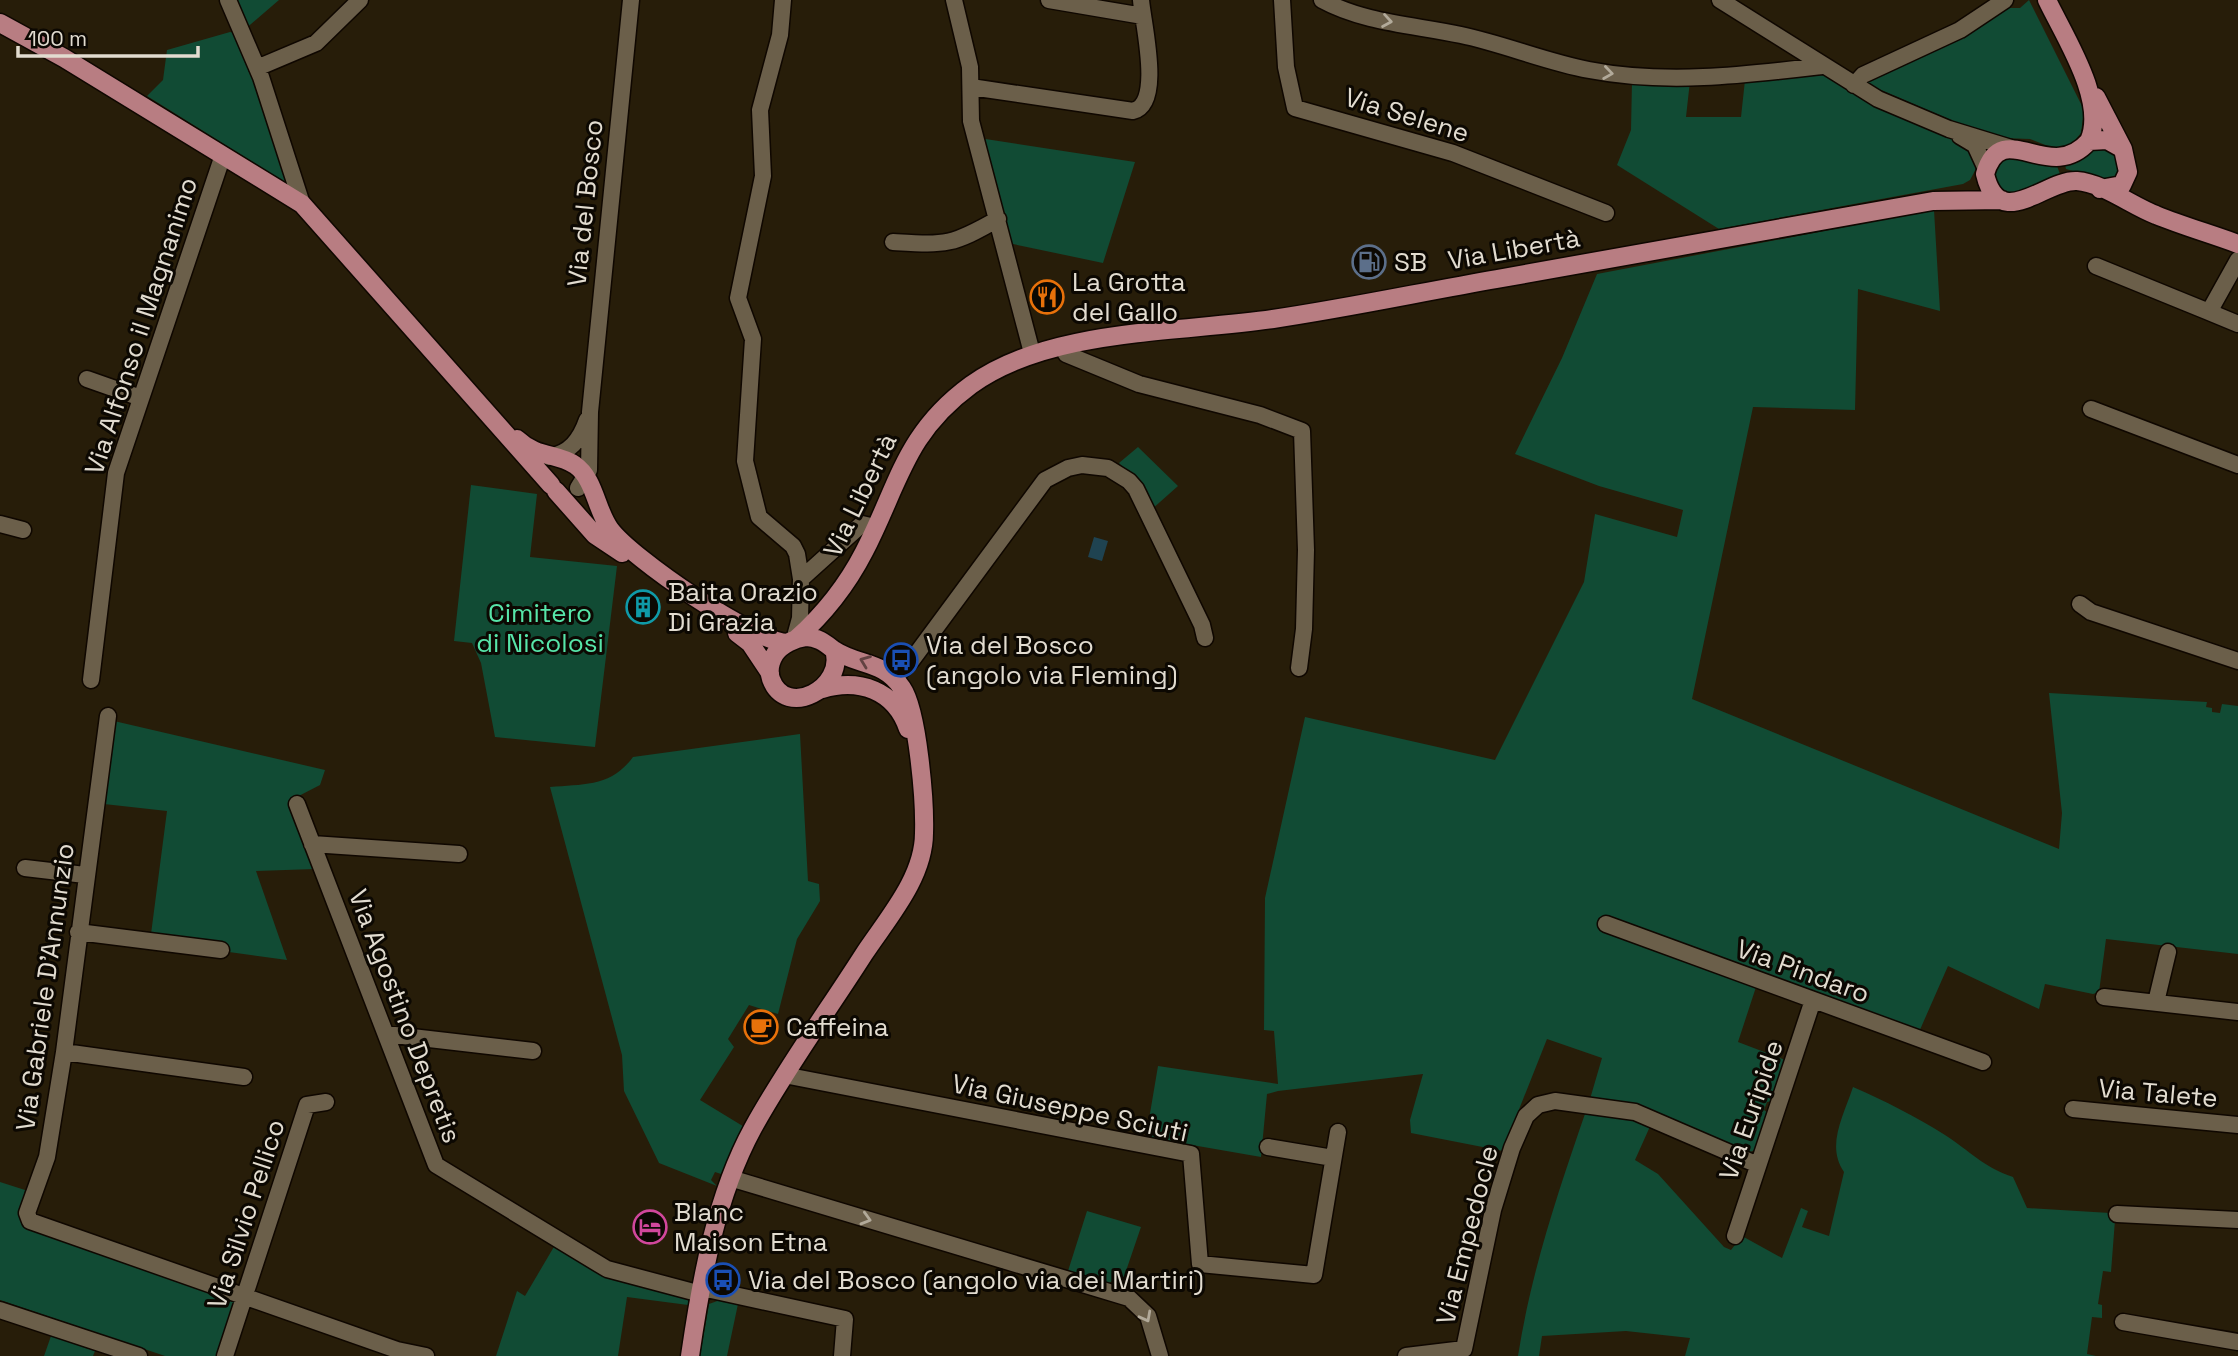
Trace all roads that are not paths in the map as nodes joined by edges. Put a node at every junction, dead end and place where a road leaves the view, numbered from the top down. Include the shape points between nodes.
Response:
1 (228, 0) edge
2 (360, 0) edge
3 (631, 0) edge
4 (783, 0) edge
5 (954, 0) edge
6 (1049, 0) edge
7 (1282, 0) edge
8 (1322, 0) edge
9 (1720, 0) edge
10 (2005, 0) edge
11 (2047, 0) edge
12 (1075, 2) edge
13 (1142, 8) edge
14 (0, 23) edge
15 (1792, 46) junction
16 (1822, 66) junction
17 (257, 68) junction
18 (1772, 70) junction
19 (2085, 82) junction
20 (1854, 85) junction
21 (971, 87) junction
22 (1949, 129) junction
23 (2089, 141) junction
24 (2011, 148) junction
25 (2123, 149) junction
26 (223, 155) junction
27 (1985, 171) junction
28 (2126, 179) junction
29 (2100, 188) junction
30 (2002, 200) junction
31 (1933, 201) junction
32 (302, 204) junction
33 (1606, 213) dead end
34 (998, 219) junction
35 (2197, 229) junction
36 (893, 242) dead end
37 (2238, 244) edge
38 (2238, 260) edge
39 (2096, 266) dead end
40 (2209, 312) junction
41 (2238, 324) edge
42 (1062, 346) junction
43 (1032, 353) junction
44 (87, 379) dead end
45 (141, 398) junction
46 (2091, 409) dead end
47 (488, 412) junction
48 (590, 412) junction
49 (2238, 465) edge
50 (572, 469) junction
51 (554, 488) junction
52 (0, 524) edge
53 (875, 527) junction
54 (23, 530) dead end
55 (801, 579) junction
56 (846, 583) junction
57 (2080, 604) dead end
58 (1205, 638) dead end
59 (793, 641) junction
60 (832, 648) junction
61 (2238, 661) edge
62 (1299, 668) dead end
63 (770, 673) junction
64 (894, 678) junction
65 (92, 680) dead end
66 (822, 689) junction
67 (108, 716) dead end
68 (917, 756) junction
69 (297, 804) dead end
70 (313, 844) junction
71 (459, 853) dead end
72 (25, 868) dead end
73 (85, 875) junction
74 (1606, 925) dead end
75 (78, 932) junction
76 (221, 950) dead end
77 (2168, 952) dead end
78 (2104, 997) dead end
79 (1813, 1000) junction
80 (2156, 1002) junction
81 (2238, 1012) edge
82 (386, 1034) junction
83 (533, 1051) dead end
84 (64, 1052) junction
85 (1983, 1062) dead end
86 (784, 1075) junction
87 (244, 1077) dead end
88 (326, 1102) dead end
89 (2073, 1109) dead end
90 (2238, 1125) edge
91 (1338, 1132) dead end
92 (1268, 1147) dead end
93 (1333, 1158) junction
94 (1758, 1165) junction
95 (730, 1178) junction
96 (2117, 1214) dead end
97 (2238, 1220) edge
98 (1735, 1236) dead end
99 (702, 1291) junction
100 (246, 1297) junction
101 (0, 1310) edge
102 (2123, 1322) dead end
103 (2238, 1342) edge
104 (1464, 1353) edge
105 (139, 1356) edge
106 (225, 1356) edge
107 (426, 1356) edge
108 (690, 1356) edge
109 (842, 1356) edge
110 (1160, 1356) edge
111 (1406, 1356) edge

1 - 17 street
2 - 17 street via 316,43
3 - 48 street, Via del Bosco
4 - 55 street via 780,35 760,110 763,176 738,298 753,339 745,461 759,517 788,540 797,554
5 - 21 street
6 - 12 street
7 - 33 street, Via Selene via 1286,67 1295,108 1453,153
8 -> 18 street via 1376,19 1462,35 1592,71 1627,76 1743,77
9 - 15 street
10 - 20 street via 1960,30 1863,75
11 - 19 main road
12 - 13 street
13 - 21 street via 1150,83 1140,110
14 - 26 main road
15 - 16 street
15 - 18 street via 1784,62
16 - 18 street
16 - 20 street
17 - 32 street
19 - 23 main road via 2094,109
19 - 25 main road
20 - 22 street
21 - 34 street via 971,121
22 - 24 street
22 - 27 street via 1975,145
23 - 24 main road via 2064,159
23 - 25 main road via 2107,140
24 - 27 main road via 1997,155
25 - 28 main road via 2128,162
26 - 32 main road
26 - 45 street, Via Alfonso il Magnanimo
27 - 30 main road via 1990,190
27 - 31 main road via 1971,187
28 - 29 main road via 2114,189
28 - 35 main road via 2139,197
29 - 30 main road via 2072,181 2051,186 2024,202
29 - 35 main road
30 - 31 main road
31 - 42 main road, Via Libertà via 1272,319
32 - 47 main road
34 - 36 street via 949,244
34 - 43 street
35 - 37 main road
38 - 40 street
39 - 40 street
40 - 41 street
42 - 43 main road, Via Libertà
42 - 62 street via 1066,354 1128,380 1259,415 1305,434 1304,616
43 - 53 main road, Via Libertà via 971,385 934,418 907,455
44 - 45 street
45 - 65 street, Via Alfonso il Magnanimo via 115,481
46 - 49 street
47 - 50 main road via 522,443
47 - 51 main road
48 - 50 street, Via del Bosco
48 - 50 street
50 - 51 main road via 549,476
50 - 51 main road via 569,494
50 - 59 main road via 610,529 635,554 751,632 776,643
51 - 63 main road via 595,534 750,643
52 - 54 street
53 - 55 street via 862,523
53 - 56 main road, Via Libertà
55 - 59 street via 800,618
56 - 59 main road
56 - 60 main road via 830,621
57 - 61 street via 2091,612
58 - 64 street via 1136,489 1108,468 1082,465 1045,480
59 - 60 main road via 814,638
59 - 63 main road via 773,656
64 -> 60 main road
60 - 66 main road via 836,668
63 - 66 main road via 775,687 789,697 800,699
64 - 68 main road via 909,699
66 - 68 main road via 862,685 884,694 906,722
67 - 73 street, Via Gabriele D'Annunzio
68 - 86 main road via 924,836 918,865 902,897
69 - 70 street, Via Agostino Depretis
70 - 71 street
70 - 82 street, Via Agostino Depretis
72 - 73 street
73 - 75 street, Via Gabriele D'Annunzio
74 - 79 street, Via Pindaro
75 - 76 street
75 - 84 street, Via Gabriele D'Annunzio
77 - 80 street
78 - 80 street
79 - 85 street, Via Pindaro
79 - 94 street, Via Euripide
80 - 81 street
82 - 83 street
82 - 99 street, Via Agostino Depretis via 436,1165 607,1269
84 - 87 street
84 - 100 street, Via Gabriele D'Annunzio via 47,1157 27,1213 30,1221
86 - 93 street, Via Giuseppe Sciuti via 1191,1154 1200,1264 1314,1276
86 - 95 main road
88 - 100 street, Via Silvio Pellico via 307,1105
89 - 90 street, Via Talete
91 - 93 street, Via Giuseppe Sciuti
92 - 93 street
94 - 98 street, Via Euripide
94 - 104 street, Via Empedocle via 1635,1112 1555,1101 1538,1105 1526,1116 1512,1147 1493,1210
95 - 99 main road
95 -> 110 street via 1129,1298 1148,1316
96 - 97 street
99 - 108 main road
99 - 109 street, Via Agostino Depretis via 845,1319
100 - 106 street, Via Silvio Pellico
100 - 107 street, Via Gabriele D'Annunzio
101 - 105 street
102 - 103 street
104 - 111 street, Via Empedocle

